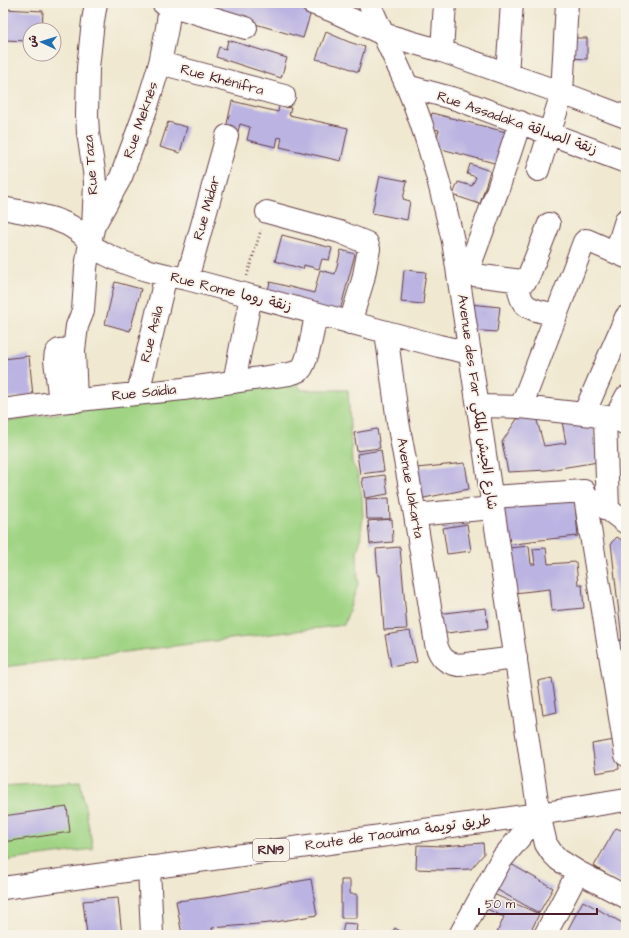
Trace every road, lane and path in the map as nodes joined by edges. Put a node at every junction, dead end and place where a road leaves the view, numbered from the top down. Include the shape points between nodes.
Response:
1 (96, 3) edge
2 (312, 3) edge
3 (369, 3) edge
4 (445, 3) edge
5 (512, 3) edge
6 (567, 3) edge
7 (166, 4) edge
8 (246, 28) dead end
9 (383, 34) junction
10 (442, 51) junction
11 (160, 64) junction
12 (507, 74) junction
13 (407, 86) junction
14 (562, 93) junction
15 (284, 96) dead end
16 (626, 117) edge
17 (520, 122) junction
18 (550, 133) junction
19 (227, 136) dead end
20 (626, 162) edge
21 (538, 170) dead end
22 (267, 212) joint
23 (3, 214) edge
24 (626, 220) edge
25 (549, 224) dead end
26 (91, 236) junction
27 (621, 254) edge
28 (462, 273) junction
29 (166, 275) junction
30 (187, 279) junction
31 (517, 281) junction
32 (246, 295) junction
33 (316, 314) junction
34 (556, 315) junction
35 (626, 317) edge
36 (350, 323) junction
37 (386, 332) junction
38 (470, 353) junction
39 (234, 382) junction
40 (138, 393) junction
41 (626, 397) edge
42 (68, 401) junction
43 (478, 406) junction
44 (521, 407) junction
45 (3, 410) edge
46 (584, 414) junction
47 (615, 420) edge
48 (584, 491) junction
49 (492, 503) junction
50 (608, 510) junction
51 (415, 515) junction
52 (626, 523) edge
53 (516, 658) junction
54 (626, 755) edge
55 (626, 800) edge
56 (539, 814) junction
57 (149, 867) junction
58 (578, 872) junction
59 (3, 888) edge
60 (626, 897) edge
61 (152, 935) edge
62 (460, 935) edge
63 (545, 935) edge

1 - 26 street, Rue Taza via 88,68 87,114 95,183
2 - 9 street
3 - 9 street, Avenue des Far شارع الجيش الملكي
4 - 10 street
5 - 12 street
6 - 14 street
7 - 8 street
7 - 11 street, Rue Meknès via 167,28
9 - 10 street
9 - 13 street, Avenue des Far شارع الجيش الملكي
10 - 12 street
11 - 15 street, Rue Khénifra
11 - 26 street, Rue Meknès via 121,177
12 - 14 street
13 - 17 street, Rue Assadaka زنقة الصداقة via 459,100
13 - 28 street, Avenue des Far شارع الجيش الملكي via 438,178
14 - 16 street
14 - 18 street
17 - 18 street, Rue Assadaka زنقة الصداقة
17 - 28 street via 498,189
18 - 20 street, Rue Assadaka زنقة الصداقة
18 - 21 street
19 - 30 street, Rue Midar
22 - 32 path
22 - 36 street via 340,232 367,243 369,247 363,280
23 - 26 street, Rue Rome زنقة روما via 59,221 82,234
24 - 27 street
25 - 31 street via 529,275 524,281
26 - 29 street, Rue Rome زنقة روما via 96,248 117,260
26 - 42 street, Rue Taza via 83,311 77,326
27 - 34 street via 585,241
28 - 31 street
28 - 38 street, Avenue des Far شارع الجيش الملكي
29 - 30 street, Rue Rome زنقة روما
29 - 40 street, Rue Asila
30 - 32 street, Rue Rome زنقة روما
31 - 34 street via 525,304 538,311
32 - 33 street, Rue Rome زنقة روما
32 - 39 street
33 - 36 street, Rue Rome زنقة روما
33 - 39 street, Rue Saïdia via 301,369 285,376
34 - 44 street
35 - 46 street
36 - 37 street, Rue Rome زنقة روما
37 - 38 street, Rue Rome زنقة روما
37 - 51 street, Avenue Jakarta via 398,422
38 - 43 street, Avenue des Far شارع الجيش الملكي
39 - 40 street, Rue Saïdia
40 - 42 street, Rue Saïdia
41 - 47 street
42 - 45 street, Rue Saïdia
43 - 44 street
43 - 49 street, Avenue des Far شارع الجيش الملكي
44 - 46 street
46 - 47 street
47 - 50 street
48 - 49 street
48 - 50 street
48 - 54 street
49 - 51 street
49 - 53 street, Avenue des Far شارع الجيش الملكي
50 - 52 street
51 - 53 street, Avenue Jakarta via 436,644 441,657 458,665
53 - 56 street, Avenue des Far شارع الجيش الملكي
55 - 56 street, Route de Taouima طريق تويمة / RN19
56 - 57 street, Route de Taouima طريق تويمة / RN19
56 - 58 street, Avenue des Far شارع الجيش الملكي via 546,844 552,853
56 - 62 street via 501,860
57 - 59 street, Route de Taouima طريق تويمة / RN19
57 - 61 street
58 - 60 street, Avenue des Far شارع الجيش الملكي
58 - 63 street

